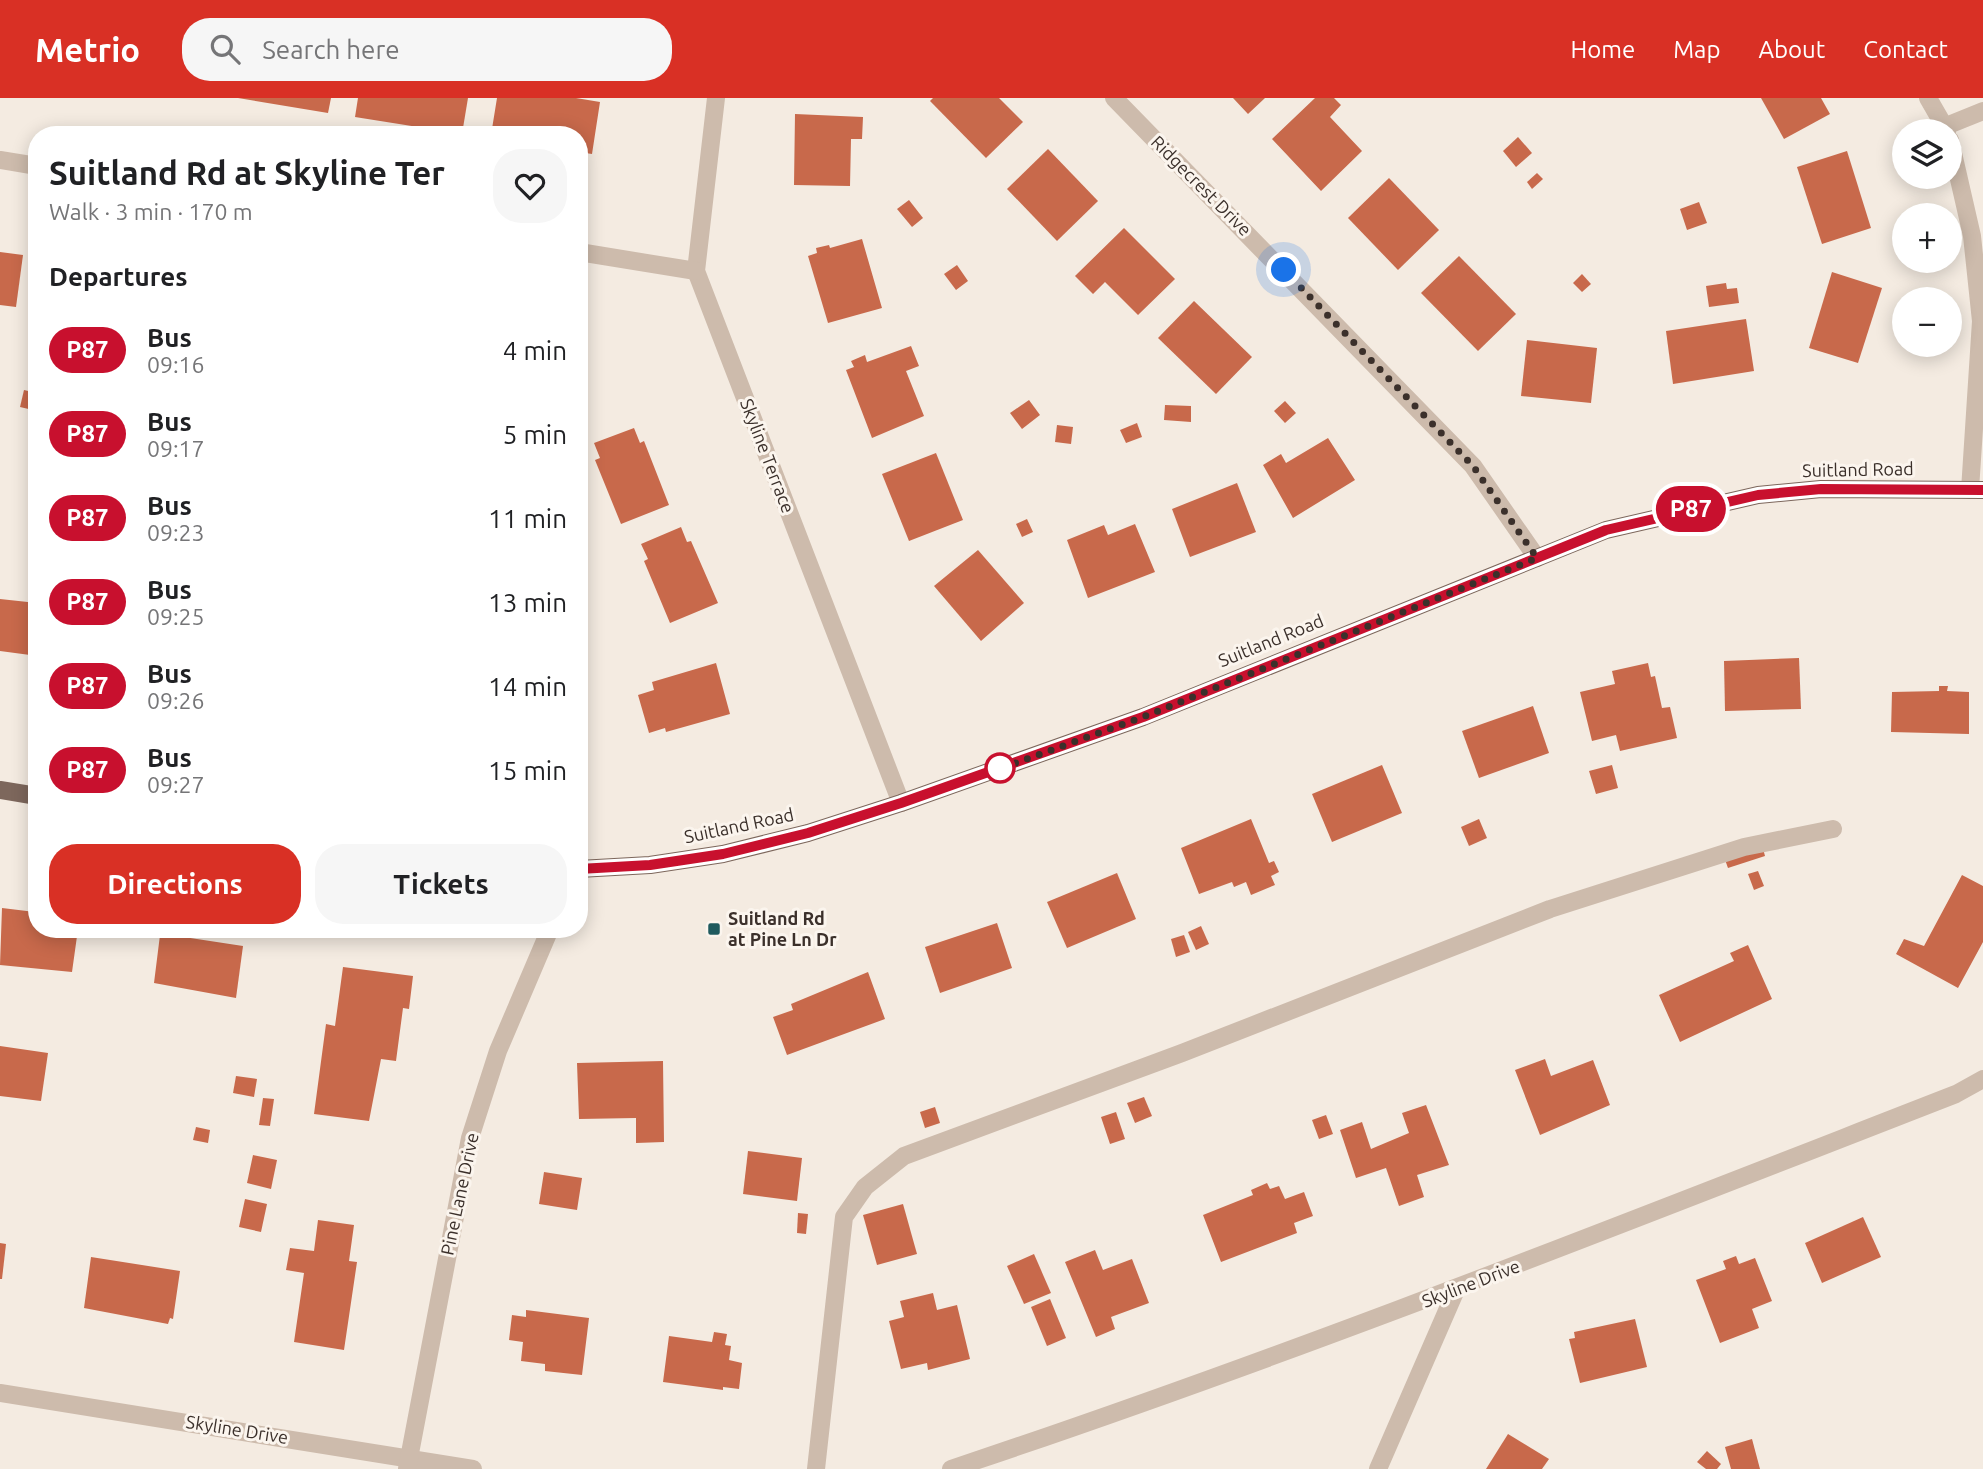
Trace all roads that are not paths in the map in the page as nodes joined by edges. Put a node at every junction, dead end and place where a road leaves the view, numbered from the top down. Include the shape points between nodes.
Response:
1 (716, 98) edge
2 (1114, 98) edge
3 (1928, 98) edge
4 (1983, 111) edge
5 (1940, 119) edge
6 (1962, 124) edge
7 (0, 160) edge
8 (28, 165) edge
9 (1961, 189) edge
10 (588, 253) edge
11 (696, 271) junction
12 (1976, 490) edge
13 (1537, 558) junction
14 (0, 790) edge
15 (28, 795) edge
16 (901, 803) junction
17 (1833, 829) dead end
18 (588, 868) edge
19 (546, 938) edge
20 (1983, 1079) edge
21 (1456, 1290) junction
22 (0, 1392) edge
23 (408, 1463) edge
24 (473, 1469) edge
25 (817, 1469) edge
26 (951, 1469) edge
27 (1378, 1469) edge

1 - 11 street, Skyline Terrace
2 - 13 street, Ridgecrest Drive via 1473,466
3 - 5 street
4 - 6 street
7 - 8 street
9 - 12 street via 1972,236 1981,321
10 - 11 street
11 - 16 street, Skyline Terrace
12 - 13 main road, Suitland Road via 1821,489 1758,495 1606,530
13 - 16 main road, Suitland Road via 1143,717
14 - 15 main road
16 - 18 main road, Suitland Road via 723,854
17 - 25 street via 1744,846 1550,909 904,1156 865,1187 844,1217
19 - 23 street, Pine Lane Drive via 498,1051 470,1138
20 - 21 street, Skyline Drive via 1731,1184
21 - 26 street, Skyline Drive via 1145,1404
21 - 27 street
22 - 23 street, Skyline Drive
23 - 24 street, Skyline Drive

